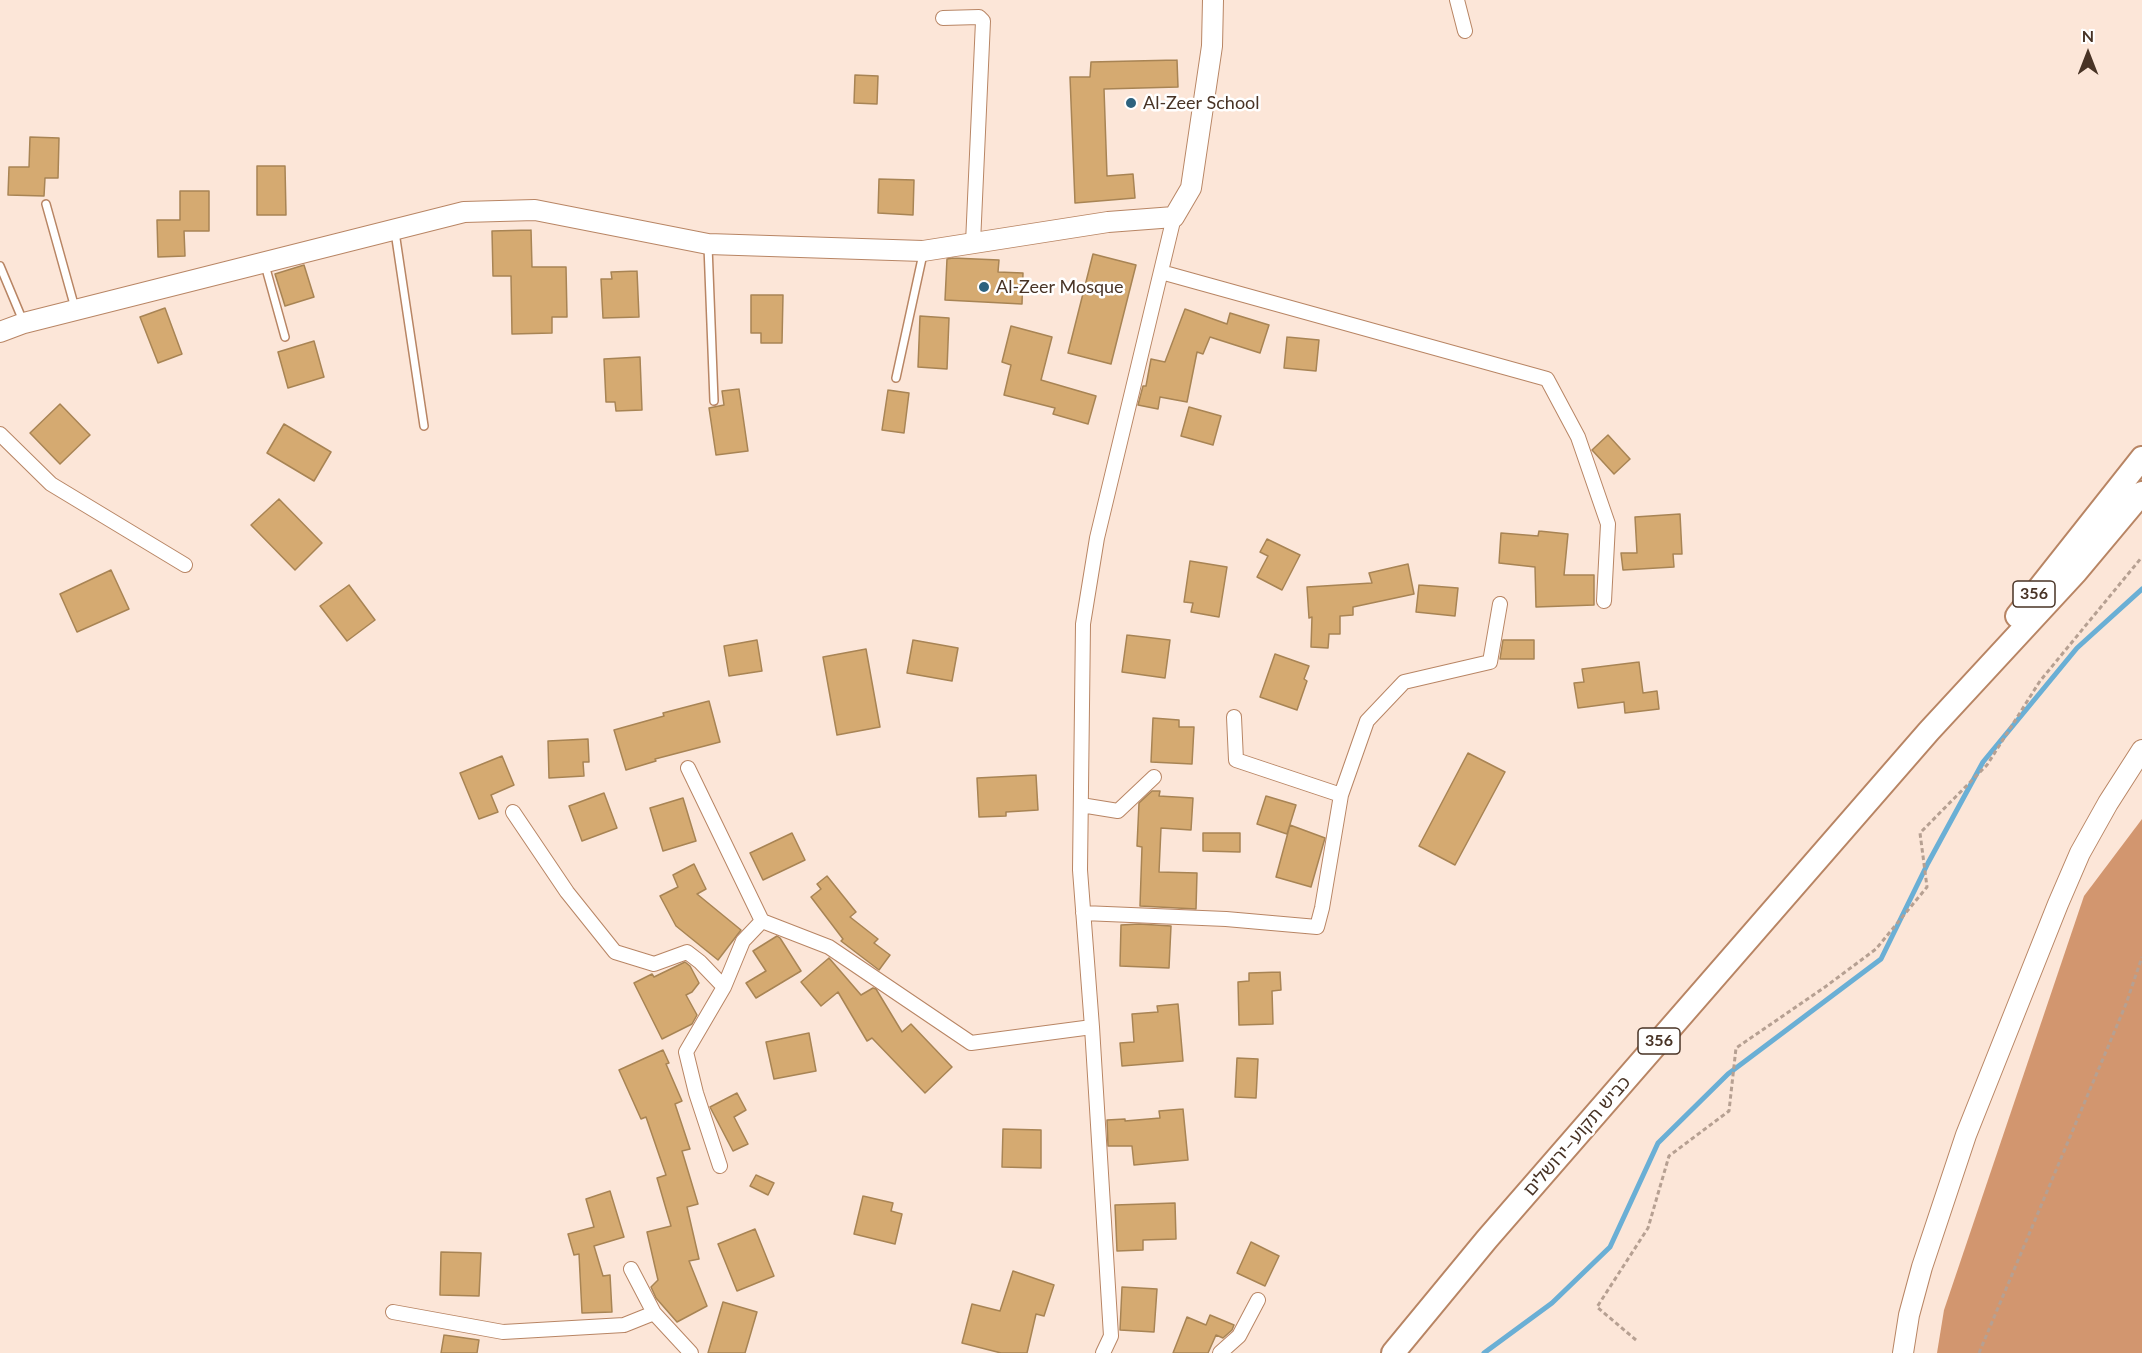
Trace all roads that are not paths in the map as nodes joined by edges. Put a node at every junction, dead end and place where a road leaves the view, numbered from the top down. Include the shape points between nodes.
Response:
1 (1213, 0) edge
2 (1456, 0) edge
3 (943, 18) dead end
4 (1465, 31) dead end
5 (46, 204) dead end
6 (1174, 217) junction
7 (395, 229) junction
8 (974, 243) junction
9 (708, 244) junction
10 (923, 251) junction
11 (264, 262) junction
12 (0, 266) edge
13 (1161, 272) junction
14 (76, 310) junction
15 (24, 323) junction
16 (0, 332) edge
17 (285, 337) dead end
18 (896, 378) dead end
19 (714, 401) dead end
20 (424, 426) dead end
21 (0, 434) edge
22 (2142, 458) edge
23 (2142, 493) edge
24 (2142, 512) edge
25 (2113, 527) junction
26 (185, 566) dead end
27 (1604, 601) dead end
28 (1500, 604) dead end
29 (1234, 717) dead end
30 (1929, 731) junction
31 (2142, 750) edge
32 (688, 768) dead end
33 (1154, 777) dead end
34 (1341, 795) junction
35 (1081, 805) junction
36 (513, 812) dead end
37 (1083, 913) junction
38 (762, 921) junction
39 (724, 987) junction
40 (1092, 1028) junction
41 (720, 1166) dead end
42 (632, 1269) dead end
43 (1258, 1300) dead end
44 (393, 1312) dead end
45 (654, 1312) junction
46 (691, 1353) edge
47 (1103, 1353) edge
48 (1220, 1353) edge
49 (1393, 1353) edge
50 (1903, 1353) edge

1 - 6 street via 1212,46 1191,188
2 - 4 street
3 - 8 street via 979,17 983,21
5 - 14 lane
6 - 8 street via 1108,222
6 - 13 street
7 - 9 street via 464,212 535,210
7 - 11 street
7 - 20 lane
8 - 10 street
9 - 10 street
9 - 19 lane
10 - 18 lane
11 - 14 street
11 - 17 lane
12 - 15 lane
13 - 27 street via 1547,379 1578,437 1608,524
13 - 35 street via 1097,538 1083,624
14 - 15 street
15 - 16 street
21 - 26 street via 51,484
22 - 30 main road, כביש תקוע–ירושלים / 356
23 - 25 main road, כביש תקוע–ירושלים / 356
24 - 25 main road
25 - 30 main road, כביש תקוע–ירושלים / 356
28 - 34 street via 1490,662 1404,682 1367,721
29 - 34 street via 1236,760
30 - 49 main road, כביש תקוע–ירושלים / 356 via 1487,1239
31 - 50 street via 2080,853 2040,948 1940,1210 1909,1315
32 - 38 street
33 - 35 street via 1118,811
34 - 37 street via 1317,927
35 - 37 street
36 - 39 street via 567,892 615,952 654,964 687,952
37 - 40 street
38 - 39 street via 743,941
38 - 40 street via 829,947 971,1043
39 - 41 street via 686,1052
40 - 47 street via 1111,1336
42 - 45 street
43 - 48 street via 1239,1336
44 - 45 street via 503,1332 624,1325
45 - 46 street

